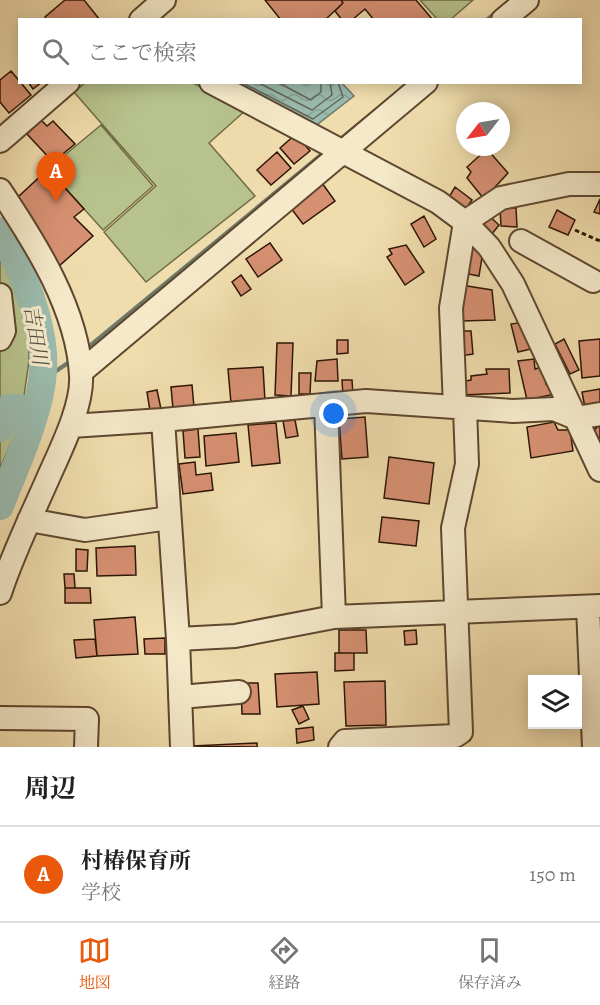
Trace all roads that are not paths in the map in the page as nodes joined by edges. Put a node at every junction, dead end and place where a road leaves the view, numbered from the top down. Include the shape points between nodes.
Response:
1 (164, 0) edge
2 (527, 0) edge
3 (143, 18) edge
4 (505, 18) edge
5 (66, 84) edge
6 (215, 84) edge
7 (424, 84) edge
8 (0, 141) edge
9 (342, 153) junction
10 (600, 184) edge
11 (0, 190) edge
12 (465, 222) junction
13 (521, 241) dead end
14 (598, 276) edge
15 (0, 295) edge
16 (0, 339) edge
17 (81, 372) junction
18 (326, 405) junction
19 (460, 407) junction
20 (600, 414) edge
21 (576, 418) junction
22 (163, 420) junction
23 (71, 426) junction
24 (600, 470) edge
25 (169, 518) junction
26 (29, 520) junction
27 (0, 593) edge
28 (594, 607) edge
29 (456, 613) junction
30 (334, 617) junction
31 (178, 639) junction
32 (239, 692) dead end
33 (180, 697) junction
34 (0, 718) edge
35 (86, 747) edge
36 (182, 747) edge
37 (340, 747) edge
38 (594, 747) edge

1 - 3 street
2 - 4 street
5 - 8 street
6 - 9 street
7 - 9 street
9 - 12 street via 438,202
9 - 17 street
10 - 12 street via 569,184 501,198
11 - 17 street via 58,290 75,337
12 - 19 street via 452,308
12 - 21 street via 489,246 513,284
13 - 14 street
15 - 16 street via 4,331
17 - 23 street
18 - 19 street via 366,401
18 - 22 street
18 - 30 street
19 - 21 street via 554,409
19 - 29 street via 467,464 453,528
20 - 21 street
21 - 24 street
22 - 23 street
22 - 25 street
23 - 26 street
25 - 26 street via 85,530
25 - 31 street
26 - 27 street
28 - 29 street
28 - 38 street
29 - 30 street
29 - 37 street via 461,732 455,736 345,741
30 - 31 street via 235,636
31 - 33 street
32 - 33 street
33 - 36 street
34 - 35 street via 87,719

